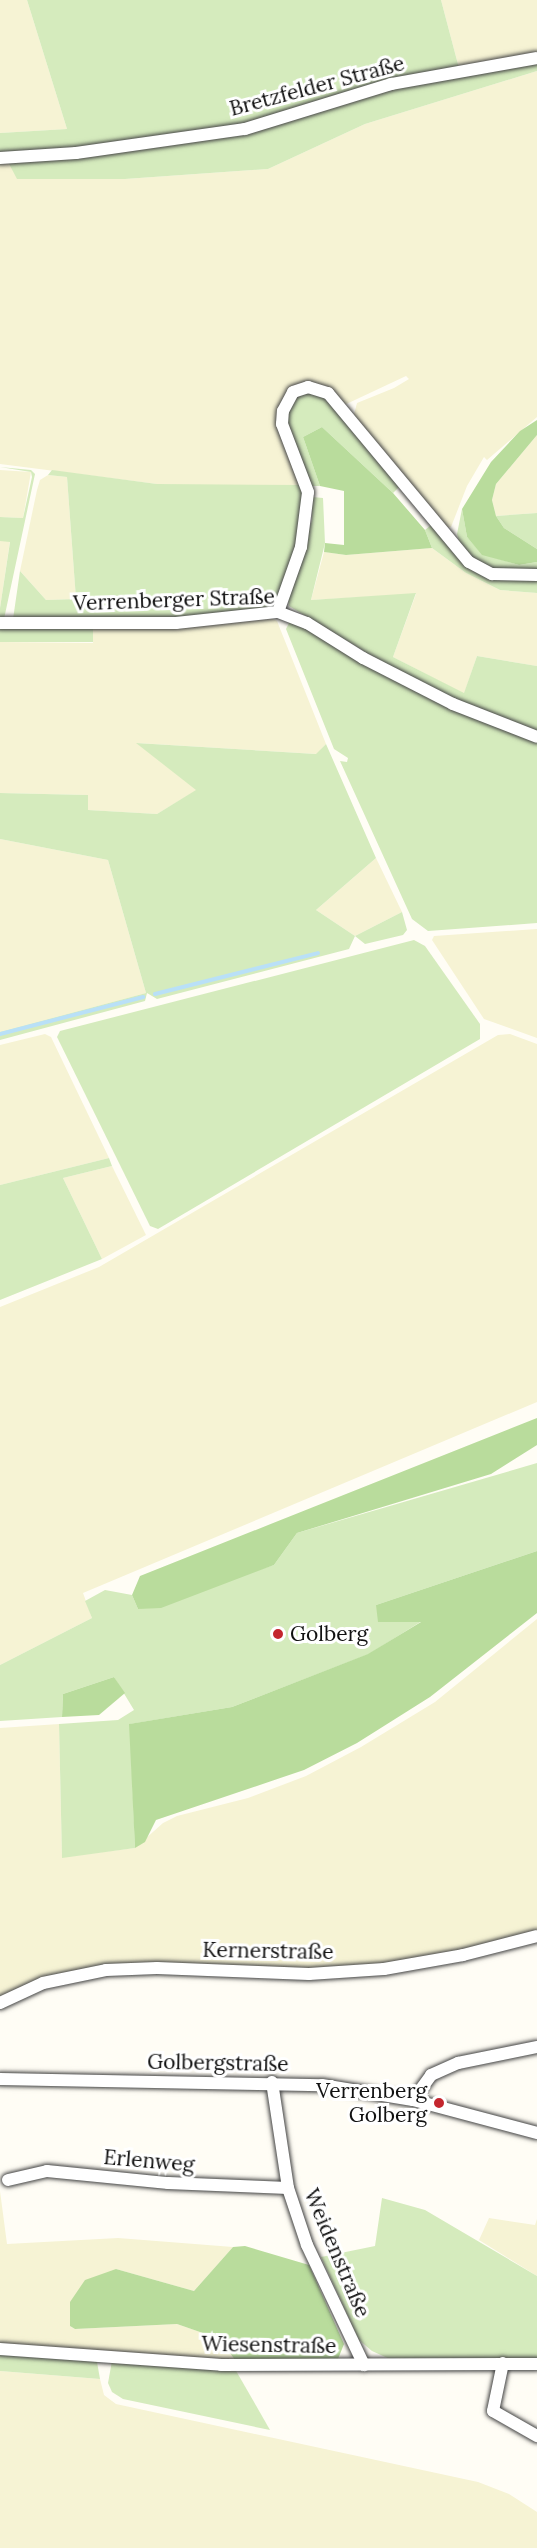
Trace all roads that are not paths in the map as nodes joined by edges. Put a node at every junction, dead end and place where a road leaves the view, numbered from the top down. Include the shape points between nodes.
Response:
1 (537, 58) edge
2 (0, 158) edge
3 (537, 575) edge
4 (278, 612) junction
5 (0, 623) edge
6 (537, 737) edge
7 (537, 1936) edge
8 (0, 2003) edge
9 (537, 2047) edge
10 (0, 2079) edge
11 (272, 2082) junction
12 (413, 2100) junction
13 (537, 2133) edge
14 (8, 2180) dead end
15 (288, 2188) junction
16 (0, 2349) edge
17 (503, 2363) junction
18 (537, 2364) edge
19 (364, 2365) junction
20 (537, 2436) edge

1 - 2 street, Bretzfelder Straße via 391,84 245,129 76,153
3 - 4 street via 492,574 469,562 328,393 308,387 293,392 283,411 282,424 308,492 301,547
4 - 5 street, Verrenberger Straße via 176,623
4 - 6 street, Verrenberger Straße via 307,623 363,658 453,704
7 - 8 street, Kernerstraße via 384,1969 309,1974 157,1968 106,1970 44,1983
9 - 12 street via 458,2063 431,2075
10 - 11 street, Golbergstraße
11 - 12 street, Golbergstraße via 322,2085
11 - 15 street, Weidenstraße
12 - 13 street, Golbergstraße
14 - 15 street, Erlenweg via 47,2171 168,2183
15 - 19 street, Weidenstraße via 308,2245
16 - 19 street, Wiesenstraße via 221,2365
17 - 18 street, Wiesenstraße
17 - 19 street, Wiesenstraße
17 - 20 street via 493,2411

